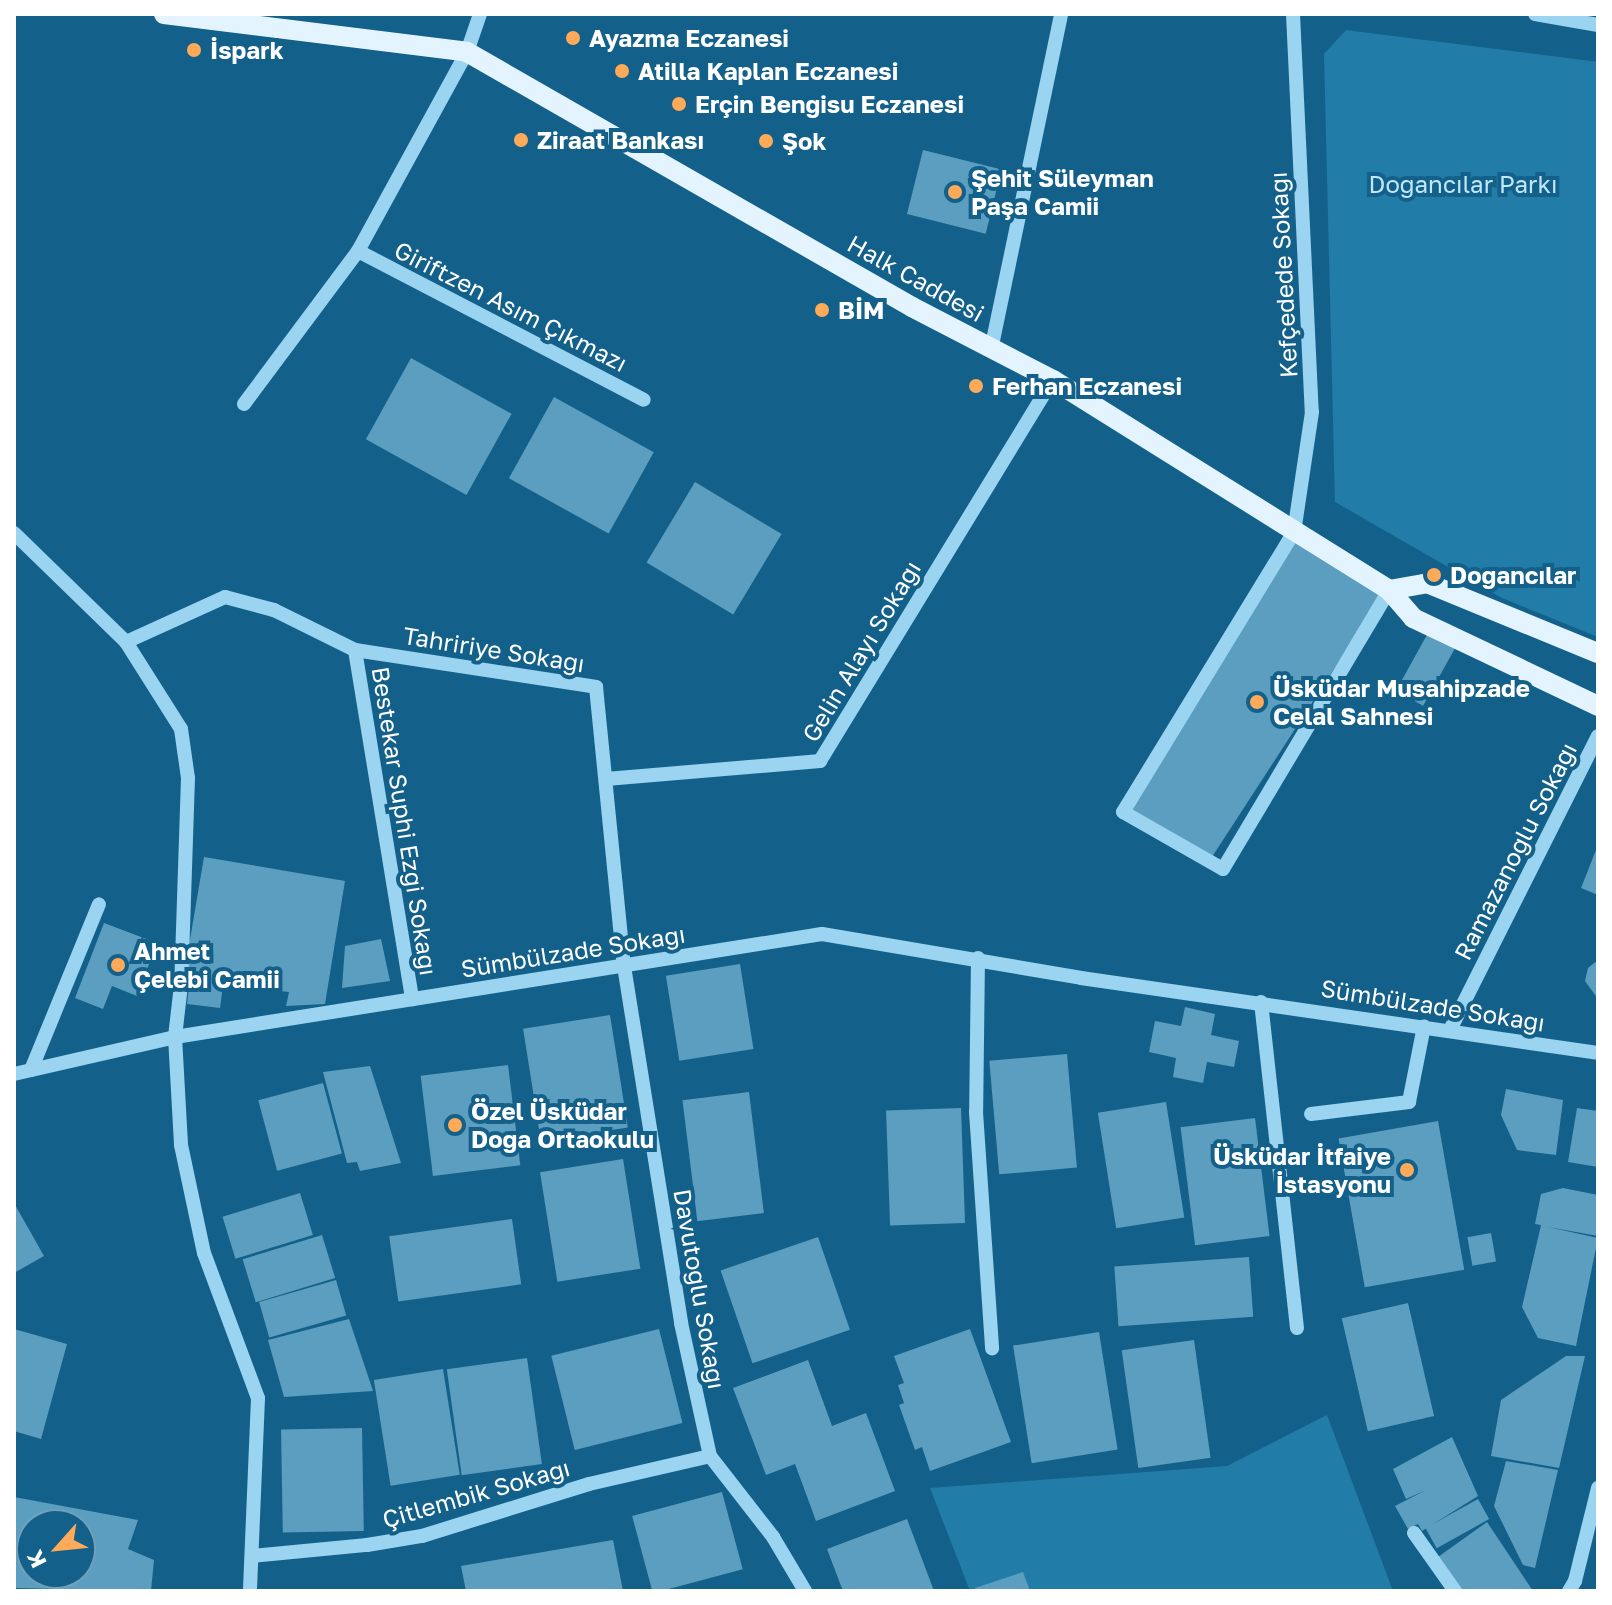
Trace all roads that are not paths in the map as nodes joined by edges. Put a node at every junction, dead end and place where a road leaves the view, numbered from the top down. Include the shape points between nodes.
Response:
1 (164, 14) edge
2 (480, 14) edge
3 (1061, 14) edge
4 (1293, 14) edge
5 (1535, 14) edge
6 (1598, 25) edge
7 (467, 52) junction
8 (358, 251) junction
9 (991, 350) junction
10 (1053, 380) junction
11 (644, 400) dead end
12 (244, 404) dead end
13 (1294, 532) junction
14 (14, 533) edge
15 (1389, 590) junction
16 (126, 642) junction
17 (355, 650) junction
18 (1598, 653) edge
19 (1598, 706) edge
20 (1598, 736) edge
21 (606, 779) junction
22 (99, 904) dead end
23 (978, 958) junction
24 (624, 966) junction
25 (412, 999) junction
26 (1261, 1002) junction
27 (1424, 1026) junction
28 (1450, 1030) junction
29 (175, 1037) junction
30 (1598, 1053) edge
31 (31, 1070) junction
32 (14, 1074) edge
33 (1311, 1114) dead end
34 (1297, 1328) dead end
35 (992, 1348) dead end
36 (710, 1456) junction
37 (1598, 1488) edge
38 (1414, 1533) dead end
39 (252, 1556) junction
40 (250, 1591) edge
41 (805, 1591) edge
42 (1455, 1591) edge
43 (1569, 1591) edge

1 - 7 main road, Halk Caddesi
2 - 7 street, Giriftzen Asım Çıkmazı
3 - 9 street
4 - 13 street, Kefçedede Sokağı via 1312,412
5 - 6 street
7 - 8 street, Giriftzen Asım Çıkmazı
7 - 9 main road, Halk Caddesi
8 - 11 street, Giriftzen Asım Çıkmazı
8 - 12 street, Giriftzen Asım Çıkmazı
9 - 10 main road, Halk Caddesi
10 - 13 main road, Halk Caddesi
10 - 21 street, Gelin Alayı Sokağı via 820,761
13 - 15 main road, Halk Caddesi
13 - 15 street via 1123,812 1223,869
14 - 16 street
15 - 18 main road via 1427,583
15 - 19 main road, Halk Caddesi via 1413,618
16 - 17 street, Tahririye Sokağı via 225,597 274,610
16 - 29 street via 181,729 188,778
17 - 21 street, Tahririye Sokağı via 596,687
17 - 25 street, Bestekar Suphi Ezgi Sokağı
20 - 28 street, Ramazanoğlu Sokağı
21 - 24 street, Tahririye Sokağı
22 - 31 street
23 - 24 street, Sümbülzade Sokağı via 822,934
23 - 26 street, Sümbülzade Sokağı
23 - 35 street via 976,1112
24 - 25 street, Sümbülzade Sokağı
24 - 36 street, Davutoğlu Sokağı via 681,1323
25 - 29 street, Sümbülzade Sokağı
26 - 27 street, Sümbülzade Sokağı
26 - 34 street
27 - 28 street, Sümbülzade Sokağı
27 - 33 street via 1409,1102
28 - 30 street, Sümbülzade Sokağı
29 - 31 street, Sümbülzade Sokağı
29 - 39 street via 181,1145 204,1253 258,1398
31 - 32 street, Sümbülzade Sokağı
36 - 39 street, Çitlembik Sokağı via 589,1484 422,1536
36 - 41 street, Davutoğlu Sokağı via 773,1537
37 - 43 street
38 - 42 street
39 - 40 street

